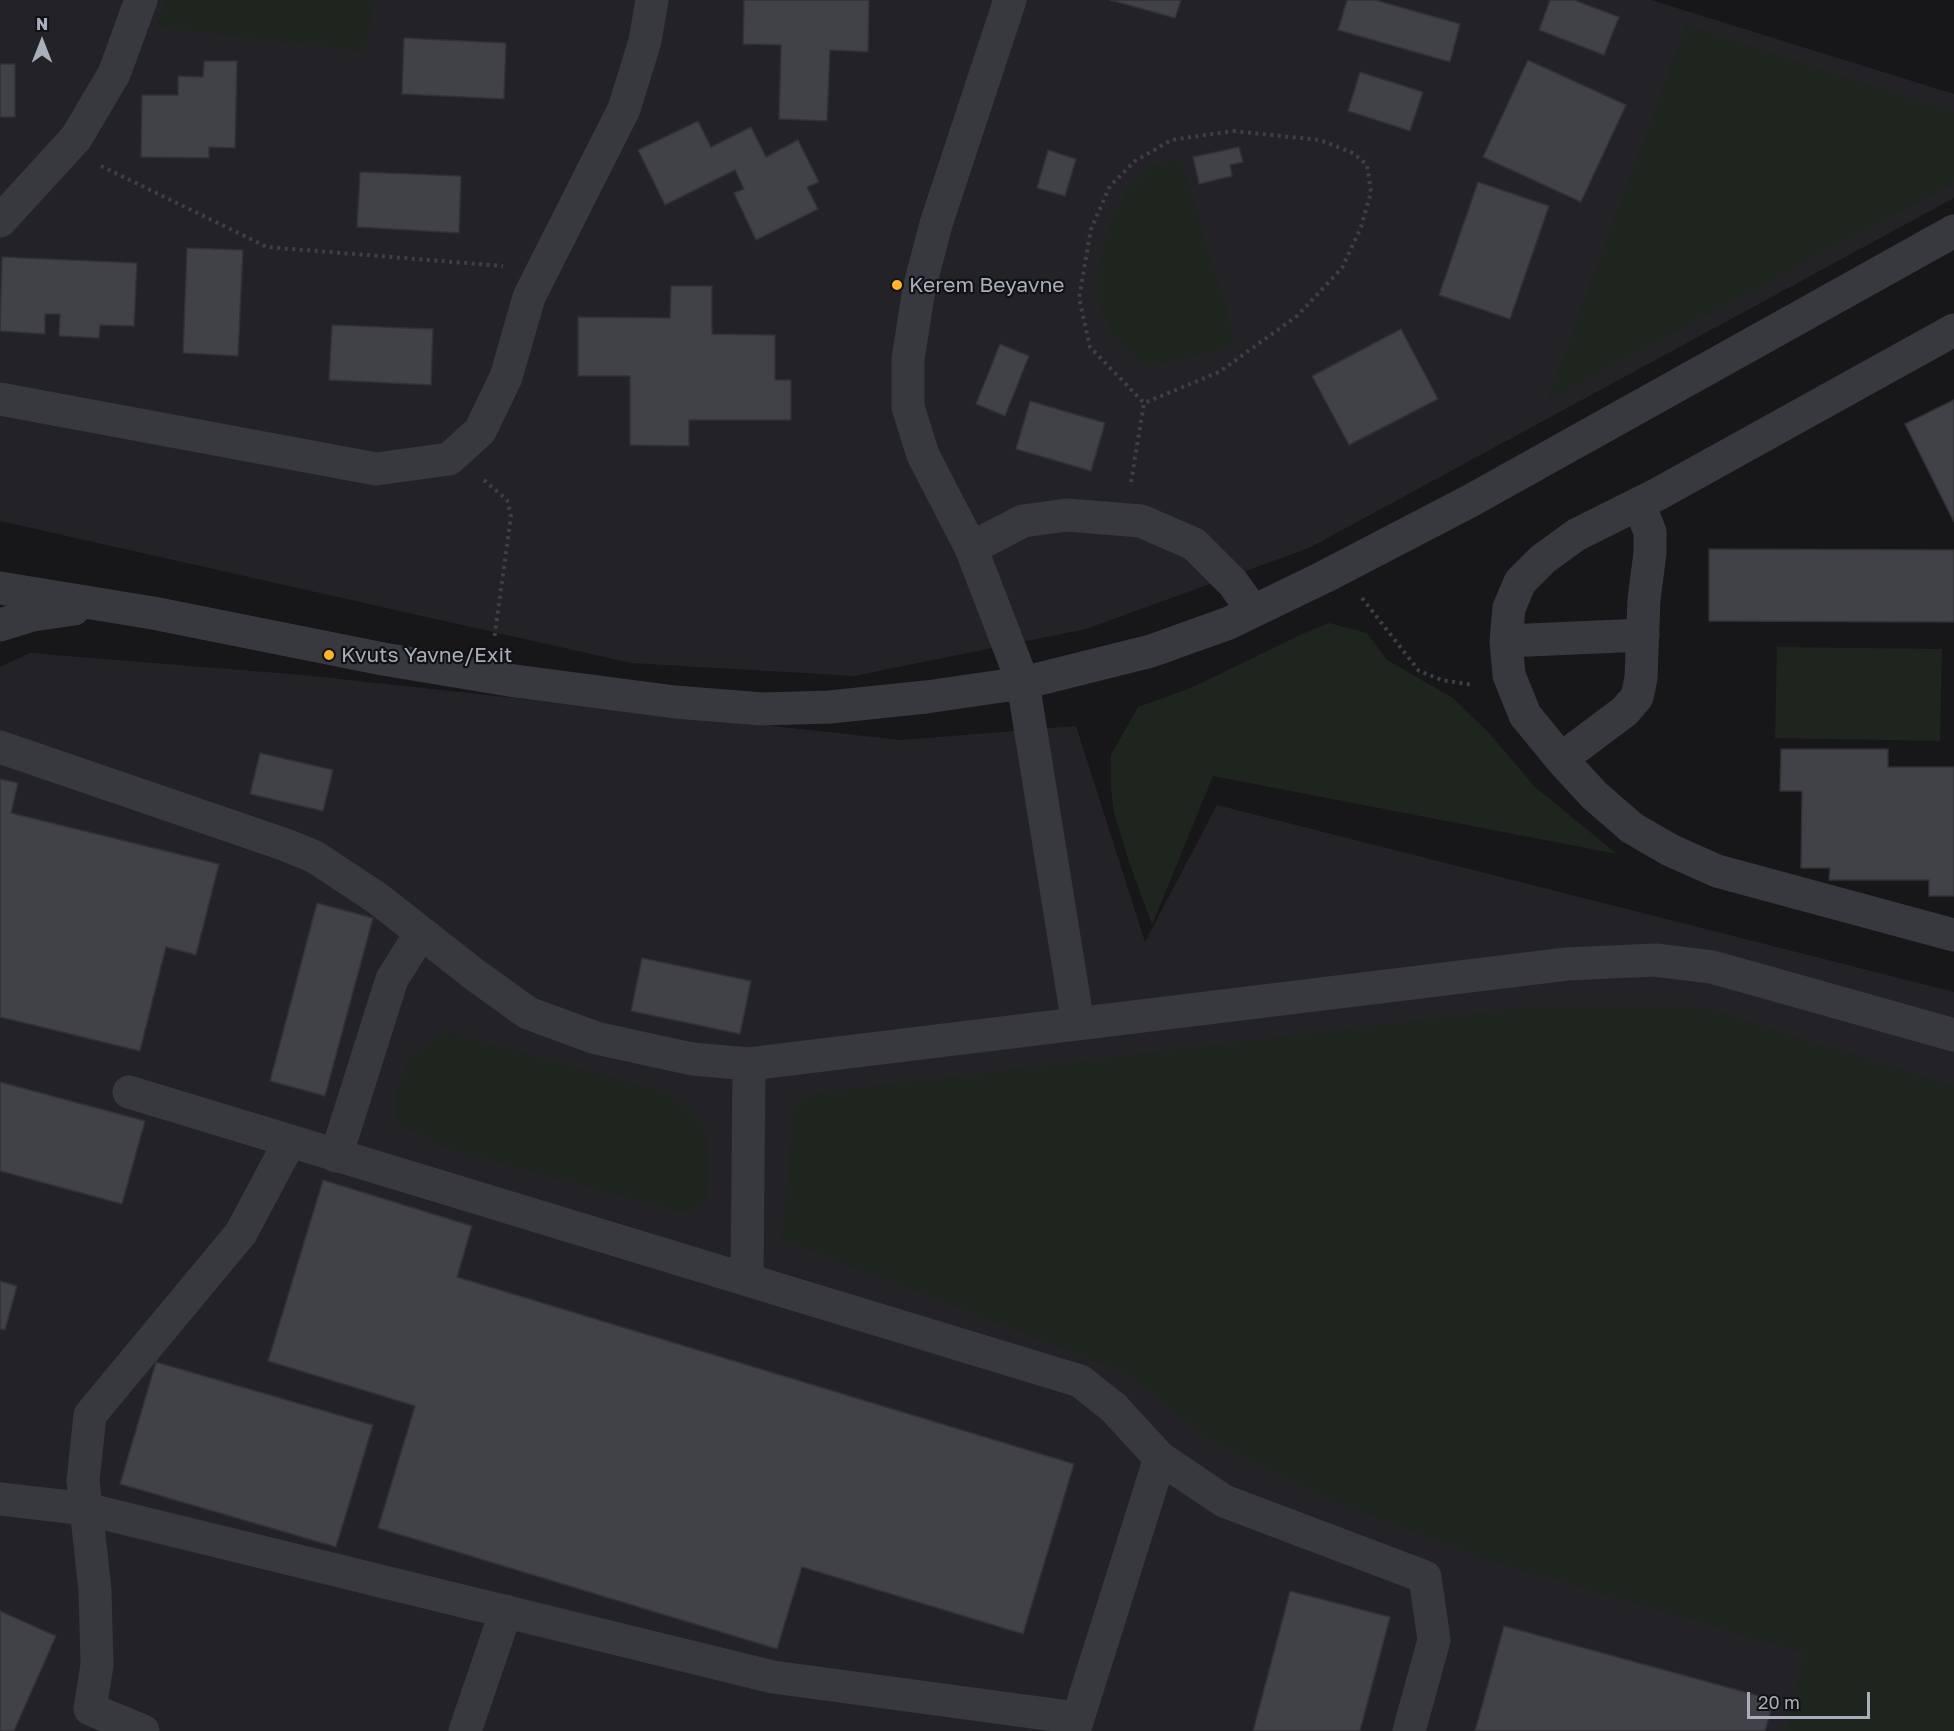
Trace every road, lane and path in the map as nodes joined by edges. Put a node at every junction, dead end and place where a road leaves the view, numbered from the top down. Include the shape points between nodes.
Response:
1 (141, 0) edge
2 (652, 0) edge
3 (1010, 0) edge
4 (65, 149) junction
5 (0, 221) edge
6 (1954, 231) edge
7 (543, 269) junction
8 (1954, 330) edge
9 (0, 399) edge
10 (1144, 403) junction
11 (456, 454) junction
12 (1639, 504) junction
13 (1126, 520) junction
14 (971, 548) junction
15 (1339, 569) junction
16 (0, 588) edge
17 (114, 606) junction
18 (1253, 611) junction
19 (0, 626) edge
20 (1643, 635) junction
21 (1506, 641) junction
22 (489, 676) junction
23 (1023, 683) junction
24 (1515, 691) junction
25 (0, 747) edge
26 (1561, 759) junction
27 (421, 933) junction
28 (1954, 935) edge
29 (1078, 1023) junction
30 (1954, 1035) edge
31 (749, 1064) junction
32 (129, 1092) dead end
33 (290, 1141) junction
34 (336, 1156) junction
35 (747, 1279) junction
36 (1160, 1458) junction
37 (0, 1499) edge
38 (86, 1509) junction
39 (506, 1611) junction
40 (1076, 1724) edge
41 (142, 1731) edge
42 (465, 1731) edge
43 (1409, 1731) edge

1 - 4 street via 114,74 76,138
2 - 7 street via 645,41 624,109
3 - 14 street via 936,224 919,289 908,359 908,407 923,455
4 - 5 street
4 - 7 path via 267,247
6 - 15 street via 1470,501
7 - 11 street via 529,297 506,377 480,432
8 - 12 street
9 - 11 street via 376,469 449,459
10 - 10 path via 1219,372 1305,308 1342,267 1361,227 1371,192 1367,165 1353,153 1320,140 1233,131 1172,140 1135,161 1110,186 1091,229 1079,298 1089,347
10 - 13 path
11 - 22 path via 507,500 511,516
12 - 20 street via 1650,532
12 - 21 street via 1576,535 1520,582 1509,608
13 - 14 street via 1067,515 1023,521
13 - 18 street via 1141,521 1194,544 1233,583
14 - 23 street
15 - 18 street
15 - 24 path via 1419,671 1442,680
16 - 17 street
17 - 19 street via 65,609
17 - 22 street
18 - 23 street via 1150,651
20 - 21 street
20 - 26 street via 1637,697 1625,711
21 - 24 street via 1509,675
22 - 23 street via 621,695 763,709 830,707
23 - 29 street
24 - 26 street via 1525,715
25 - 27 street via 286,844 324,863
26 - 28 street via 1632,828 1670,850 1717,871
27 - 31 street via 528,1013 596,1038 692,1059
27 - 34 street via 392,979
29 - 30 street via 1567,964 1655,960 1712,967
29 - 31 street
31 - 35 street
32 - 33 street
33 - 34 street
33 - 38 street via 241,1233 90,1415 83,1481
34 - 35 street
35 - 36 street via 1080,1381 1114,1408
36 - 40 street
36 - 43 street via 1224,1501 1425,1577 1434,1640
37 - 38 street
38 - 39 street
38 - 41 street via 95,1590 97,1665 90,1709
39 - 40 street via 773,1677
39 - 42 street

